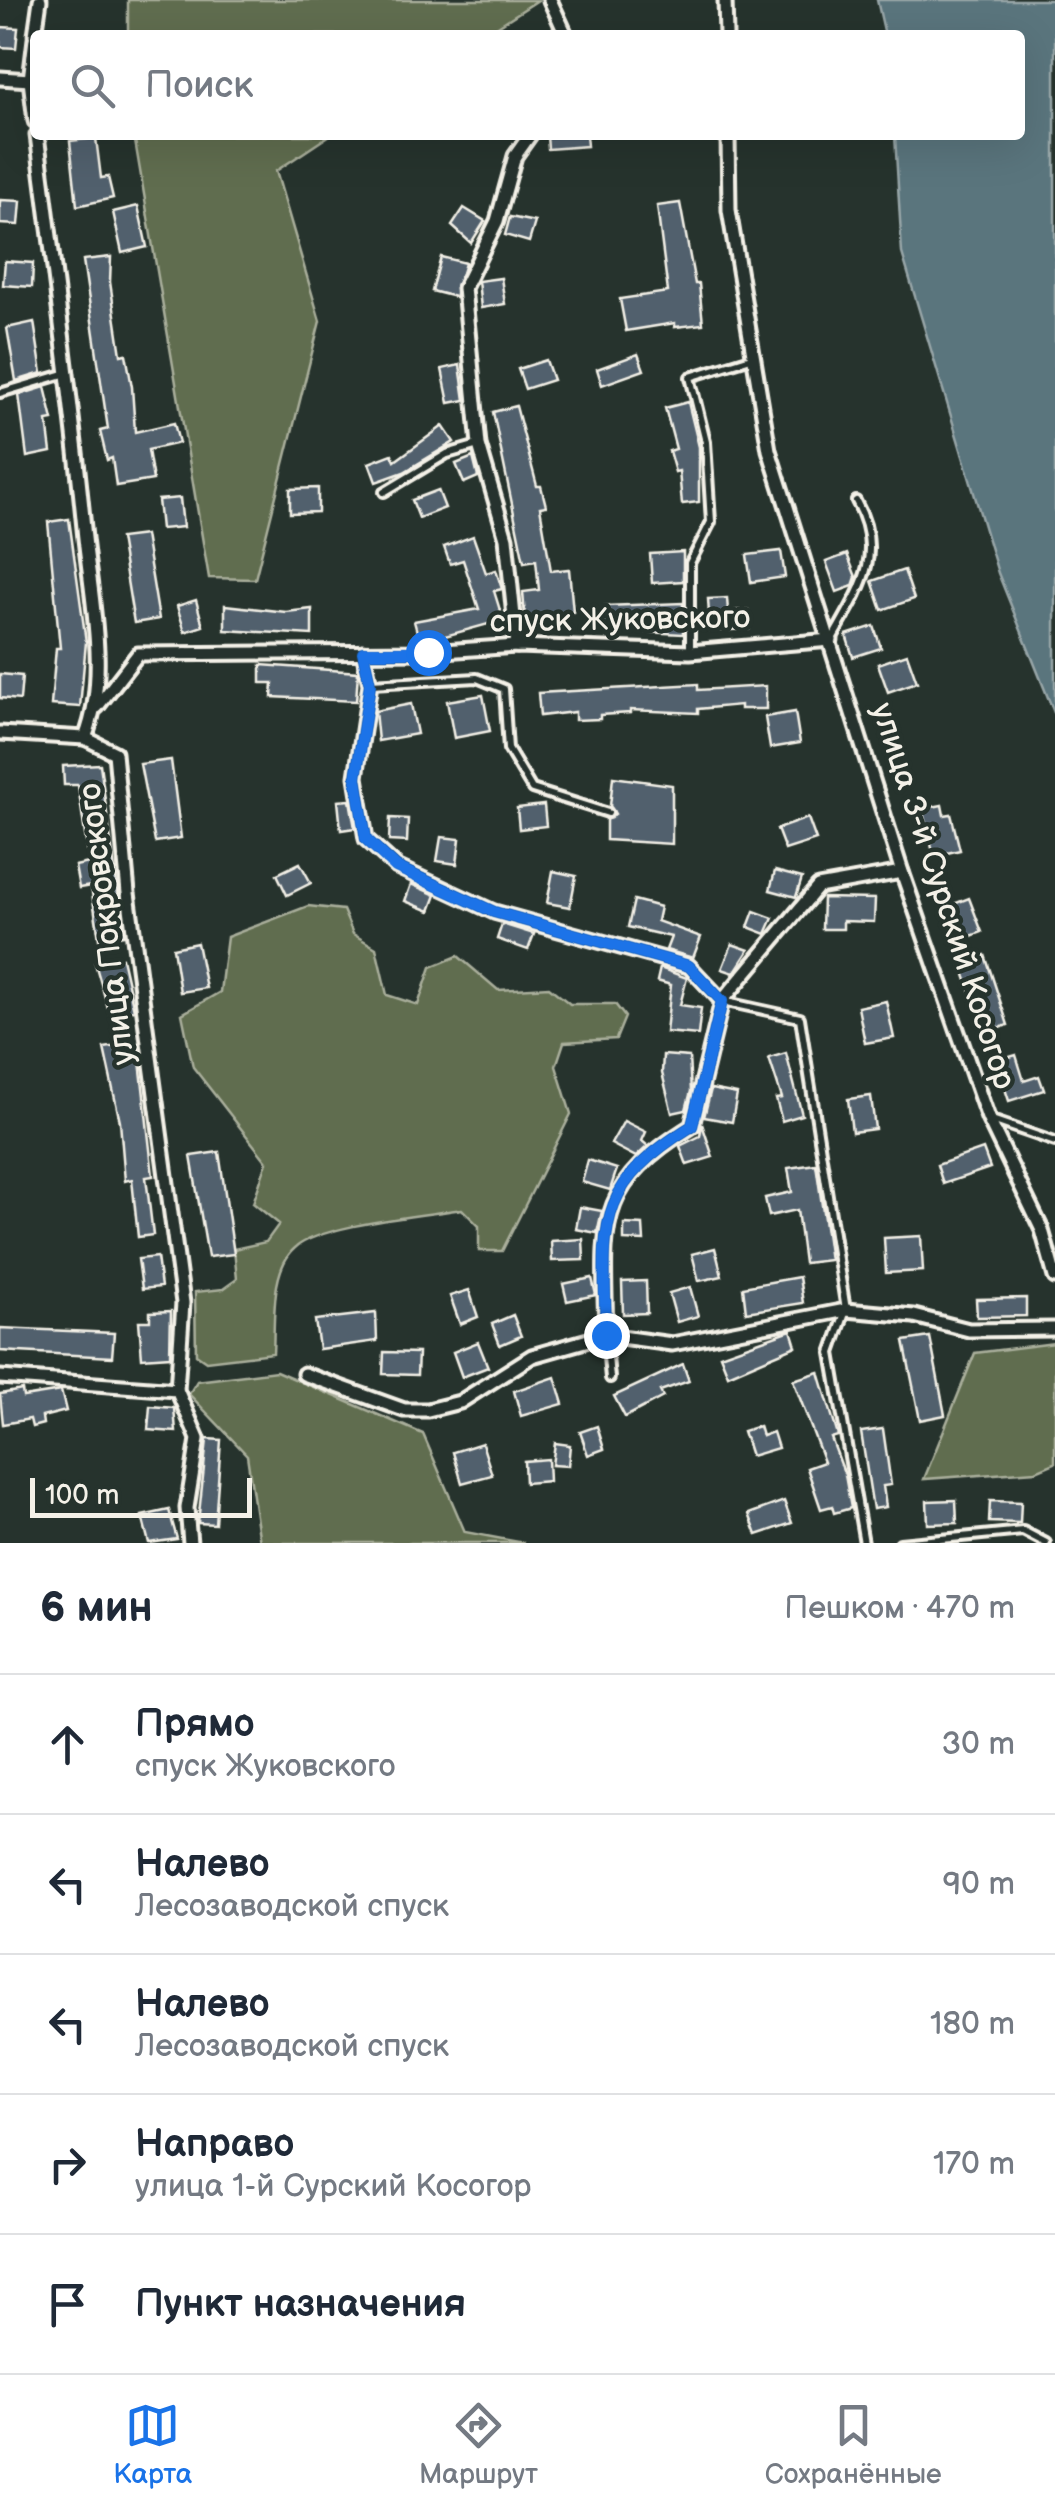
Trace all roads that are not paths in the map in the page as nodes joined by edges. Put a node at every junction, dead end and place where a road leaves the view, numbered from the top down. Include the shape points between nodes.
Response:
1 (40, 0) edge
2 (550, 0) edge
3 (725, 0) edge
4 (36, 30) edge
5 (564, 30) edge
6 (726, 30) edge
7 (0, 78) edge
8 (30, 80) edge
9 (38, 140) edge
10 (526, 140) edge
11 (728, 140) edge
12 (751, 358) junction
13 (68, 372) junction
14 (0, 392) edge
15 (480, 445) junction
16 (384, 492) dead end
17 (856, 501) dead end
18 (832, 640) junction
19 (517, 646) junction
20 (363, 652) junction
21 (690, 652) junction
22 (370, 684) junction
23 (97, 708) junction
24 (0, 733) edge
25 (85, 738) junction
26 (608, 813) dead end
27 (902, 872) junction
28 (722, 1001) junction
29 (988, 1118) junction
30 (1055, 1142) edge
31 (1055, 1277) edge
32 (846, 1310) junction
33 (1055, 1329) edge
34 (606, 1335) junction
35 (304, 1374) dead end
36 (0, 1377) edge
37 (610, 1378) dead end
38 (177, 1390) junction
39 (190, 1543) edge
40 (864, 1543) edge
41 (900, 1543) edge
42 (1046, 1543) edge

1 - 4 street
2 - 5 street
3 - 6 street
7 - 8 street
9 - 13 street, улица Покровского
10 - 15 street via 464,288
11 - 12 street via 730,210
12 - 18 street via 768,450
12 - 21 lane via 690,377 706,442 711,522 690,563
13 - 14 lane
13 - 23 street, улица Покровского
15 - 16 lane via 447,454
15 - 19 street via 506,538
17 - 18 lane via 868,522 869,573
18 - 21 street, спуск Жуковского
18 - 27 street, улица 3-й Сурский Косогор
19 - 20 street, спуск Жуковского
19 - 21 street, спуск Жуковского
20 - 22 street
20 - 23 street, спуск Жуковского via 138,654
22 - 26 lane via 478,678 504,689 508,750 532,789
22 - 28 street via 356,778 366,839 396,867 494,912 689,966
23 - 25 street, улица Покровского
24 - 25 street
25 - 38 street, улица Покровского via 115,753 183,1302
27 - 28 street via 818,887
27 - 29 street, улица 3-й Сурский Косогор
28 - 32 lane via 800,1018
28 - 34 street via 692,1126 658,1147 619,1186 610,1209
29 - 30 lane
29 - 31 street, улица 3-й Сурский Косогор via 1042,1230
32 - 33 street via 969,1330
32 - 34 street via 672,1344
32 - 40 lane via 831,1353
34 - 35 street via 532,1356 460,1402 428,1410 404,1410
34 - 37 lane
36 - 38 street
38 - 39 street, улица Покровского via 198,1439 187,1508
41 - 42 lane via 1023,1531

